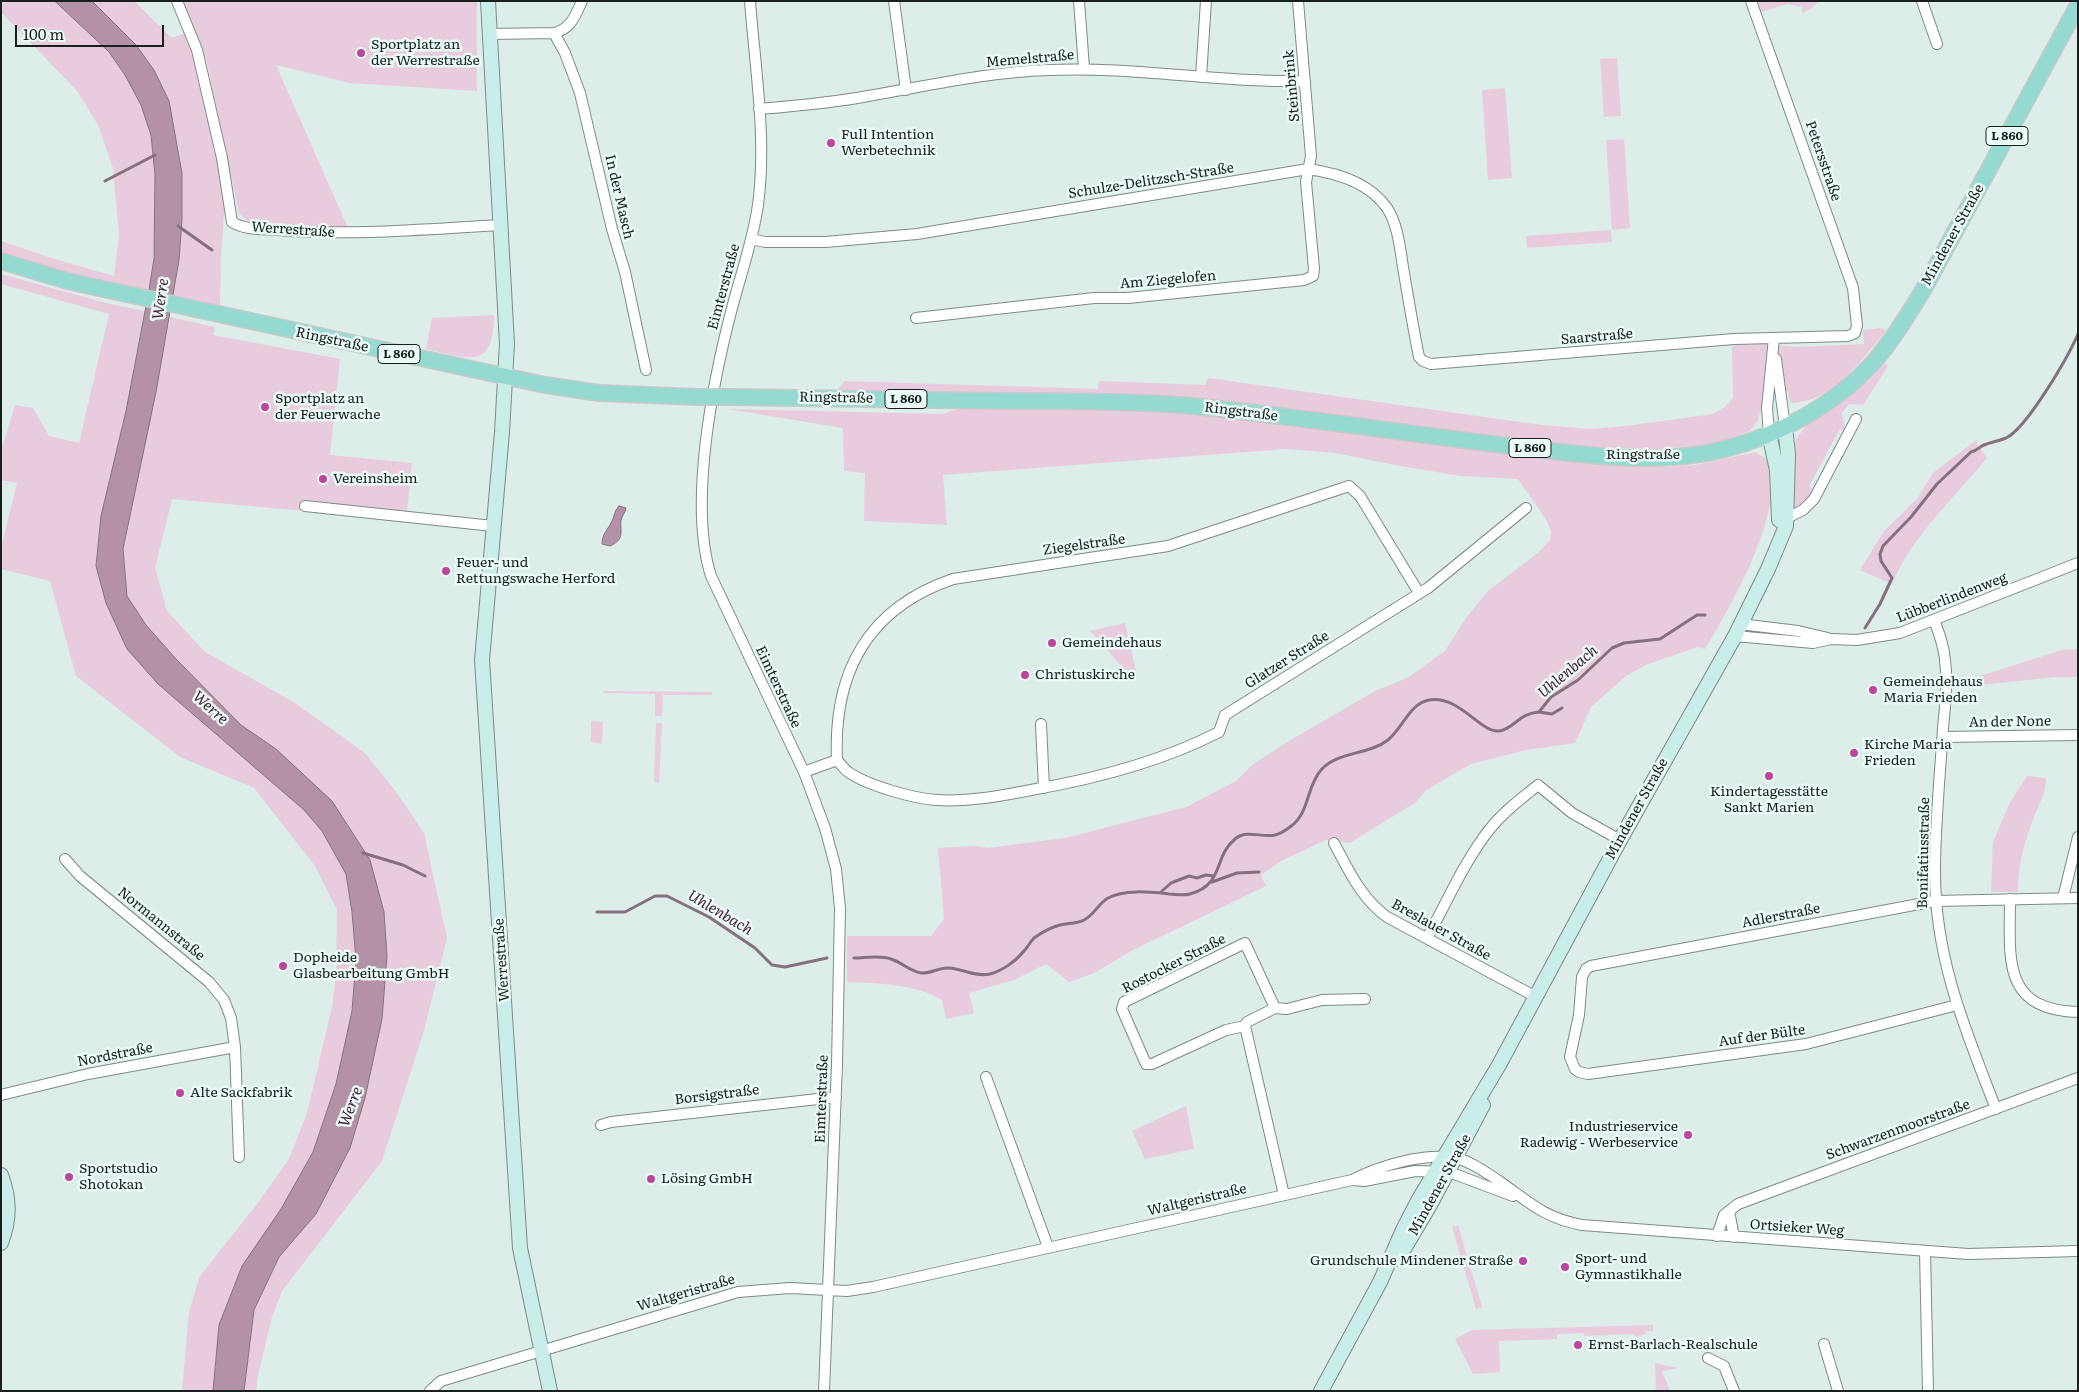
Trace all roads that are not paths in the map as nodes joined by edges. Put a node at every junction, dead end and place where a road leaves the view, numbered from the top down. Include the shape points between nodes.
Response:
1 (177, 1) edge
2 (488, 1) edge
3 (582, 1) edge
4 (750, 1) edge
5 (894, 1) edge
6 (1079, 1) edge
7 (1206, 1) edge
8 (1298, 1) edge
9 (1751, 1) edge
10 (1922, 1) edge
11 (2078, 5) edge
12 (554, 33) junction
13 (489, 34) junction
14 (1937, 44) dead end
15 (1084, 68) junction
16 (1200, 77) junction
17 (1306, 81) junction
18 (906, 90) junction
19 (759, 110) junction
20 (1308, 169) junction
21 (500, 225) junction
22 (751, 239) junction
23 (1, 261) edge
24 (916, 318) dead end
25 (1855, 333) joint
26 (1774, 338) junction
27 (1423, 361) joint
28 (646, 370) dead end
29 (506, 378) junction
30 (1856, 419) dead end
31 (1785, 426) junction
32 (1769, 434) junction
33 (305, 506) dead end
34 (1526, 508) dead end
35 (1787, 518) junction
36 (493, 526) junction
37 (1775, 552) junction
38 (2078, 563) edge
39 (1419, 593) junction
40 (1934, 620) junction
41 (1737, 630) junction
42 (1041, 724) dead end
43 (2078, 735) edge
44 (1943, 737) junction
45 (837, 760) junction
46 (804, 772) junction
47 (1044, 788) junction
48 (2078, 837) edge
49 (1620, 840) junction
50 (1334, 843) dead end
51 (65, 859) dead end
52 (2063, 898) junction
53 (2078, 898) edge
54 (2010, 900) junction
55 (1935, 901) junction
56 (1427, 938) junction
57 (1536, 997) junction
58 (1365, 999) dead end
59 (1957, 1006) junction
60 (1275, 1008) junction
61 (2078, 1012) edge
62 (1245, 1026) junction
63 (235, 1047) junction
64 (1572, 1063) joint
65 (986, 1077) dead end
66 (2078, 1078) edge
67 (1, 1095) edge
68 (836, 1097) junction
69 (1996, 1108) junction
70 (601, 1125) dead end
71 (239, 1157) dead end
72 (1450, 1158) junction
73 (1442, 1171) junction
74 (1, 1175) edge
75 (1352, 1180) junction
76 (1284, 1195) junction
77 (1520, 1198) junction
78 (1730, 1211) junction
79 (1717, 1236) junction
80 (1734, 1237) junction
81 (1, 1243) edge
82 (1048, 1247) junction
83 (1925, 1251) junction
84 (2078, 1251) edge
85 (827, 1290) junction
86 (1824, 1344) dead end
87 (541, 1351) junction
88 (1708, 1358) dead end
89 (430, 1391) edge
90 (550, 1391) edge
91 (824, 1391) edge
92 (1321, 1391) edge
93 (1734, 1391) edge
94 (1838, 1391) edge
95 (1928, 1391) edge

1 - 21 street, Werrestraße via 197,50 222,158 232,222 262,229 327,233
2 - 13 main road, Werrestraße
3 - 12 street via 571,24
4 - 19 street, Eimterstraße
5 - 18 street
6 - 15 street
7 - 16 street
8 - 17 street, Steinbrink
9 - 25 street, Petersstraße via 1853,288
10 - 14 street
11 - 31 main road, Mindener Straße / L 860 via 1904,321 1874,362 1844,391
12 - 13 street
12 - 28 street, In der Masch via 580,93
13 - 21 main road, Werrestraße
15 - 16 street, Memelstraße
15 - 18 street, Memelstraße via 1014,72
16 - 17 street, Memelstraße
17 - 20 street, Steinbrink via 1311,156
18 - 19 street, Memelstraße
19 - 22 street, Eimterstraße via 761,173
20 - 22 street, Schulze-Delitzsch-Straße via 917,234 826,242
20 - 24 street, Am Ziegelofen via 1306,182 1314,269 1310,279
20 - 27 street, Schulze-Delitzsch-Straße via 1350,178 1387,208 1399,243 1419,357
21 - 29 main road, Werrestraße
22 - 46 street, Eimterstraße via 717,375 703,476 703,547 711,576
23 - 29 main road, Ringstraße / L 860 via 105,290
25 - 26 street, Saarstraße via 1848,336
26 - 27 street, Saarstraße via 1431,364
26 - 31 street
26 - 32 street via 1767,408
29 - 32 main road, Ringstraße / L 860, bridge via 599,393 698,397 1179,405 1519,447 1636,457 1708,453
29 - 36 main road, Werrestraße
30 - 35 street via 1814,499 1803,510
31 - 32 main road, Mindener Straße / L 860
31 - 35 main road, Mindener Straße
32 - 37 main road, Mindener Straße via 1777,470 1779,524
33 - 36 street
34 - 39 street, Glatzer Straße
35 - 37 main road, Mindener Straße
36 - 87 main road, Werrestraße via 482,638 484,700 520,1248
37 - 41 main road, Mindener Straße
38 - 40 street, Lübberlindenweg
39 - 45 street, Ziegelstraße via 1360,496 1349,486 1168,546 953,579 902,605 867,639 844,684 837,729
39 - 47 street, Glatzer Straße via 1225,715 1219,732 1208,738 1139,764
40 - 41 street, Lübberlindenweg via 1892,635 1857,640 1831,639 1798,631
40 - 44 street, Bonifatiusstraße via 1945,660
41 - 49 main road, Mindener Straße
42 - 47 street
43 - 44 street, An der None
44 - 55 street, Bonifatiusstraße via 1936,824
45 - 46 street
45 - 47 street, Glatzer Straße via 847,771 863,779 915,797 935,800 988,798
46 - 68 street, Eimterstraße via 825,828 838,882 840,947
48 - 52 street
49 - 56 street via 1572,813 1538,785 1490,828
49 - 57 main road, Mindener Straße
50 - 56 street, Breslauer Straße via 1362,894 1373,907
51 - 63 street, Normannstraße via 80,876 210,982 224,1000 231,1018
52 - 53 street, Adlerstraße
52 - 54 street, Adlerstraße
54 - 55 street, Adlerstraße
54 - 61 street via 2011,964 2020,988 2035,1003 2046,1008
55 - 59 street, Bonifatiusstraße via 1940,940
55 - 64 street, Adlerstraße via 1591,966 1582,977 1579,1015 1570,1057
56 - 57 street, Breslauer Straße
57 - 72 main road, Mindener Straße
58 - 60 street, Rostocker Straße via 1322,1000 1287,1009
59 - 64 street, Auf der Bülte via 1806,1044 1588,1074 1579,1072
59 - 69 street, Bonifatiusstraße
60 - 62 street, Rostocker Straße
60 - 62 street, Rostocker Straße via 1245,943 1124,1002 1122,1009 1146,1064 1226,1030
62 - 76 street
63 - 67 street, Nordstraße via 122,1067
63 - 71 street
65 - 82 street
66 - 69 street, Schwarzenmoorstraße
68 - 70 street, Borsigstraße
68 - 85 street, Eimterstraße
69 - 78 street, Schwarzenmoorstraße via 1738,1204
72 - 73 main road, Mindener Straße
72 - 75 street, Waltgeristraße via 1398,1162
72 - 77 street, Ortsieker Weg via 1500,1182
73 - 75 street, Waltgeristraße via 1415,1170 1364,1181
73 - 77 street, Ortsieker Weg
73 - 92 main road, Mindener Straße via 1403,1230
74 - 81 main road via 9,1212
75 - 76 street, Waltgeristraße
76 - 82 street, Waltgeristraße
77 - 79 street, Ortsieker Weg via 1551,1217 1582,1226
78 - 79 street via 1724,1215
78 - 80 street
79 - 80 street, Ortsieker Weg
80 - 83 street, Ortsieker Weg
82 - 85 street, Waltgeristraße via 873,1287
83 - 84 street, Ortsieker Weg via 1968,1254
83 - 95 street
85 - 87 street, Waltgeristraße via 790,1288 738,1292
85 - 91 street, Eimterstraße
86 - 94 street
87 - 89 street, Waltgeristraße via 441,1381
87 - 90 main road, Werrestraße
88 - 93 street via 1724,1366

